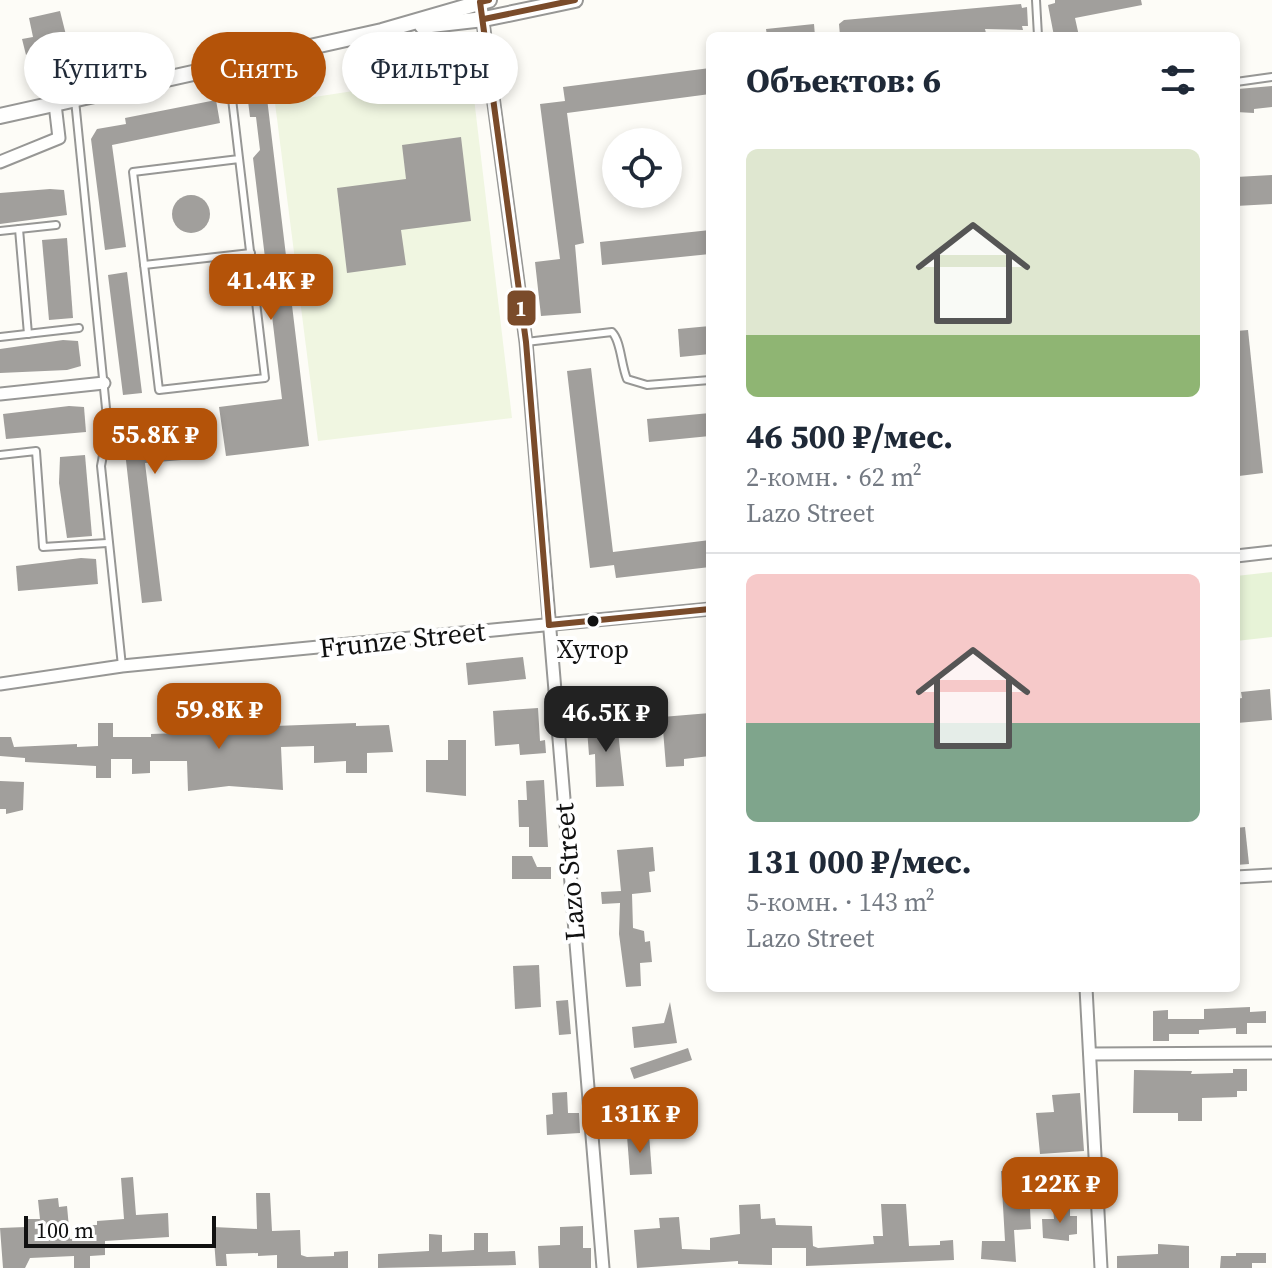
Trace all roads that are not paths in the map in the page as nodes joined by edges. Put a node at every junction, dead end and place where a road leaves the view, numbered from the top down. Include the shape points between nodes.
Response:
1 (575, 0) edge
2 (1036, 0) edge
3 (483, 1) edge
4 (484, 19) junction
5 (382, 31) junction
6 (1038, 32) edge
7 (326, 43) edge
8 (1272, 77) edge
9 (1240, 81) edge
10 (55, 104) joint
11 (75, 104) edge
12 (233, 104) edge
13 (0, 116) edge
14 (239, 159) junction
15 (0, 162) edge
16 (56, 225) dead end
17 (19, 229) junction
18 (0, 231) edge
19 (251, 253) junction
20 (144, 265) junction
21 (79, 328) dead end
22 (28, 334) junction
23 (0, 337) edge
24 (526, 342) junction
25 (706, 380) edge
26 (104, 383) junction
27 (0, 394) edge
28 (0, 455) edge
29 (107, 543) junction
30 (1272, 552) edge
31 (1240, 556) edge
32 (706, 609) edge
33 (549, 625) junction
34 (122, 666) junction
35 (0, 684) edge
36 (1272, 875) edge
37 (1240, 877) edge
38 (1086, 992) edge
39 (1272, 1053) edge
40 (1090, 1054) junction
41 (603, 1268) edge
42 (1101, 1268) edge

1 - 4 street
2 - 6 lane
3 - 4 street, Lazo Street
3 - 5 street
4 - 5 street
4 - 24 street, Lazo Street
5 - 7 street
8 - 9 lane
10 - 13 street
10 - 15 street via 59,138
11 - 26 lane
12 - 14 lane
14 - 19 lane
14 - 20 lane via 133,172
16 - 17 lane
17 - 18 lane
17 - 22 lane
19 - 20 lane
19 - 20 lane via 265,378 159,390
21 - 22 lane
22 - 23 lane
24 - 25 lane via 612,332 627,379 647,385
24 - 33 street, Lazo Street
26 - 27 street
26 - 29 lane via 108,428 101,466
28 - 29 lane via 36,451 43,547
29 - 34 lane
30 - 31 street
32 - 33 street, Frunze Street
33 - 34 street, Frunze Street
33 - 41 street, Lazo Street
34 - 35 street, Frunze Street
36 - 37 street
38 - 40 street
39 - 40 street
40 - 42 street

